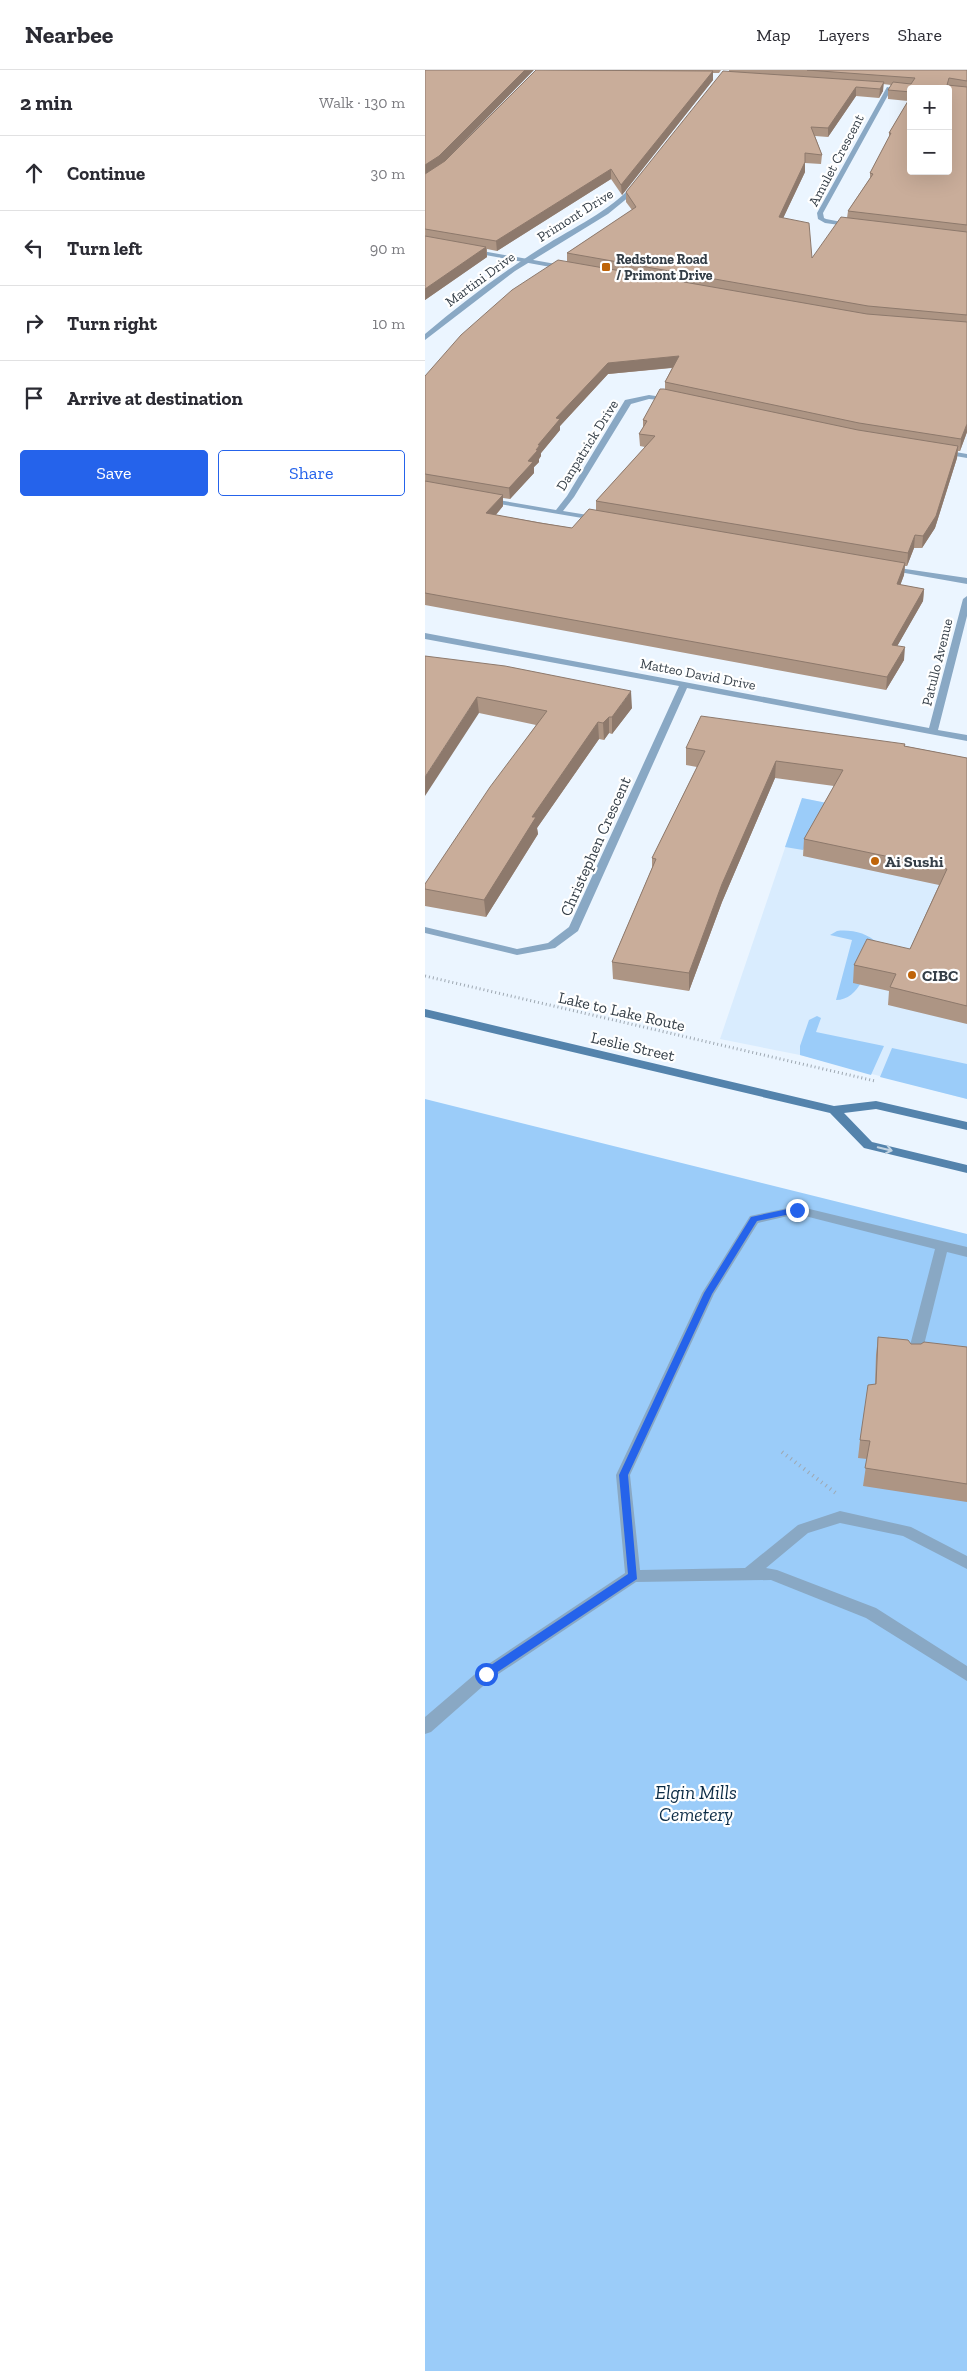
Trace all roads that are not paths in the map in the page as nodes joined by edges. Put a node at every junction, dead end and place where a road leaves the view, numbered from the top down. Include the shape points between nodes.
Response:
1 (880, 87) edge
2 (889, 88) junction
3 (897, 88) edge
4 (640, 180) edge
5 (861, 226) edge
6 (462, 249) edge
7 (527, 261) junction
8 (574, 269) edge
9 (425, 338) edge
10 (681, 400) edge
11 (931, 450) edge
12 (967, 456) edge
13 (482, 499) edge
14 (558, 512) junction
15 (606, 520) edge
16 (875, 566) edge
17 (967, 581) edge
18 (967, 599) edge
19 (425, 636) edge
20 (684, 685) junction
21 (933, 732) junction
22 (967, 738) edge
23 (425, 930) edge
24 (425, 1013) edge
25 (834, 1110) junction
26 (967, 1126) edge
27 (967, 1169) edge
28 (941, 1246) junction
29 (967, 1252) edge
30 (914, 1357) edge
31 (967, 1564) edge
32 (748, 1574) junction
33 (633, 1576) junction
34 (967, 1674) edge
35 (425, 1727) edge

1 - 2 street
2 - 3 street
2 - 5 street, Amulet Crescent via 820,213 825,221
4 - 7 street, Primont Drive via 620,204
6 - 7 street
7 - 8 street
7 - 9 street, Martini Drive via 454,312
10 - 14 street, Danpatrick Drive via 656,397 628,402
11 - 12 street
13 - 14 street
14 - 15 street
16 - 17 street
18 - 21 street, Patullo Avenue
19 - 20 street, Matteo David Drive
20 - 21 street, Matteo David Drive
20 - 23 street, Christephen Crescent via 575,929 551,946 517,952
21 - 22 street, Matteo David Drive
24 - 25 main road, Leslie Street
25 - 26 main road, Leslie Street via 876,1105
25 -> 27 main road via 869,1145
28 - 29 street
28 - 30 street
28 - 33 street via 797,1210 754,1219 708,1293 623,1475
31 - 32 street via 906,1531 840,1517 803,1529
32 - 33 street
32 - 34 street via 772,1574 871,1613
33 - 35 street via 486,1674

